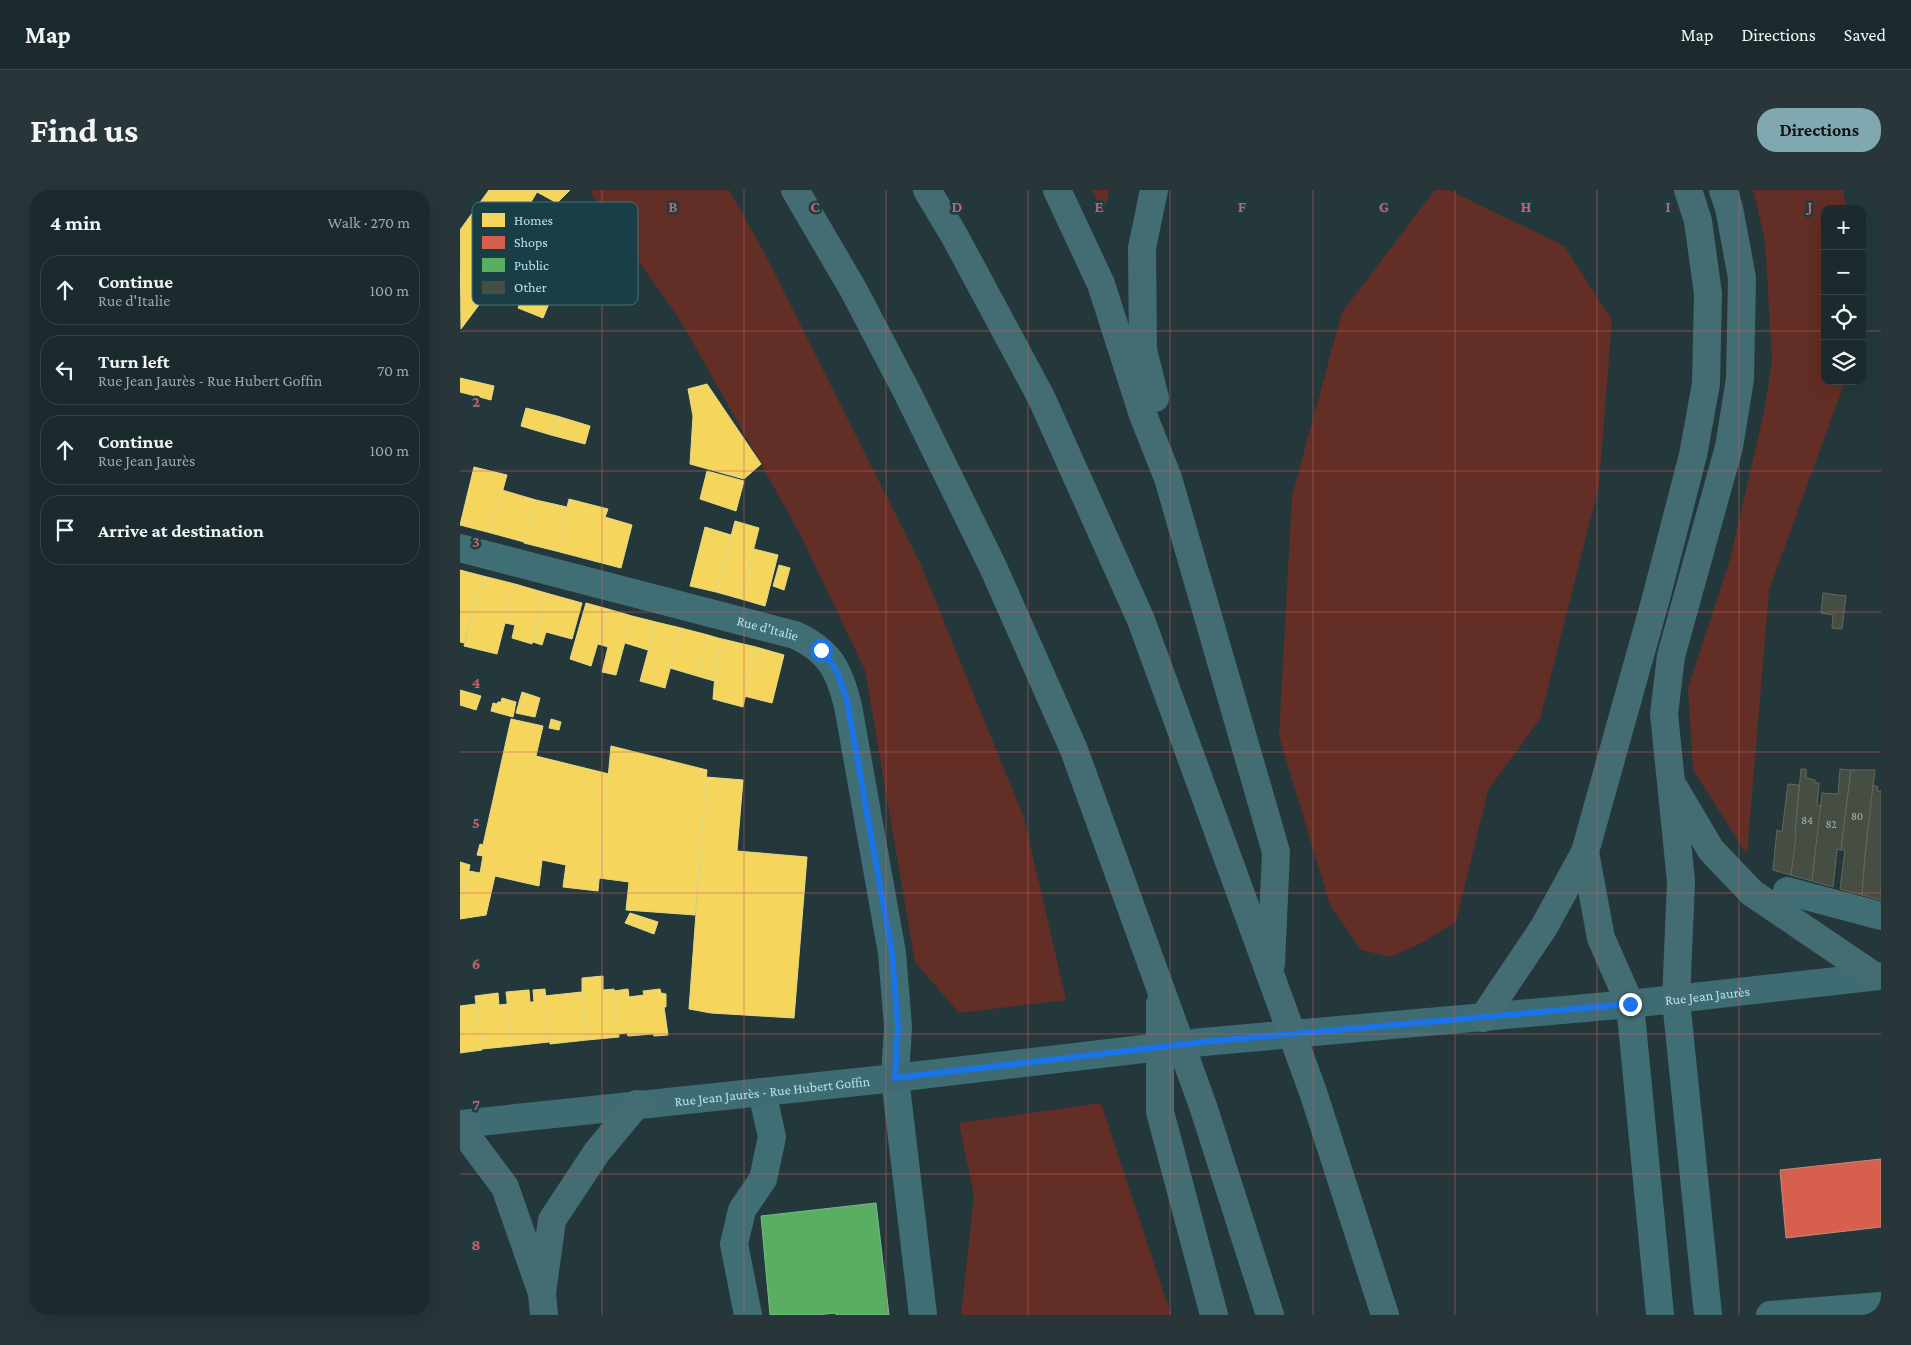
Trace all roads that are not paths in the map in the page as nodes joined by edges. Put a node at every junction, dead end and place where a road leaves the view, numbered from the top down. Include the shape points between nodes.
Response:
1 (795, 190) edge
2 (927, 190) edge
3 (1057, 190) edge
4 (1154, 190) edge
5 (1688, 190) edge
6 (1724, 190) edge
7 (1168, 478) junction
8 (460, 548) edge
9 (1671, 781) junction
10 (1586, 852) junction
11 (1786, 891) dead end
12 (1881, 916) edge
13 (1271, 976) junction
14 (1878, 976) edge
15 (1160, 985) junction
16 (1676, 1000) junction
17 (1630, 1004) junction
18 (1483, 1018) junction
19 (1203, 1042) joint
20 (895, 1078) junction
21 (762, 1092) junction
22 (637, 1104) junction
23 (460, 1125) edge
24 (543, 1304) edge
25 (1881, 1306) edge
26 (748, 1315) edge
27 (923, 1315) edge
28 (1214, 1315) edge
29 (1270, 1315) edge
30 (1385, 1315) edge
31 (1660, 1315) edge
32 (1708, 1315) edge
33 (1770, 1315) edge

1 - 15 highway via 853,289 993,567 1074,750
2 - 13 highway via 1042,397 1141,620
3 - 7 highway via 1101,284 1143,414
4 - 7 highway via 1142,248 1143,350 1159,414
5 - 10 highway via 1698,222 1708,294 1706,384 1691,464
6 - 9 highway via 1742,278 1740,379 1730,447 1671,656 1664,714
7 - 13 highway via 1276,852
8 - 20 street, Rue d'Italie via 795,635 815,646 833,663 842,681 848,706 892,953 898,1027
9 - 14 highway via 1711,850 1752,894
9 - 16 highway via 1681,881
10 - 17 highway via 1601,938
10 - 18 highway via 1544,927
11 - 12 street
13 - 30 highway via 1313,1092
14 - 16 main road, Rue Jean Jaurès
15 - 28 highway via 1160,1112
15 - 29 highway via 1203,1106
16 - 17 main road, Rue Jean Jaurès
16 - 32 street
17 - 18 main road, Rue Jean Jaurès
17 - 31 street
18 - 19 main road, Rue Jean Jaurès
19 - 20 main road, Rue Jean Jaurès - Rue Hubert Goffin
20 - 21 main road, Rue Jean Jaurès - Rue Hubert Goffin
20 - 27 street, Rue d'Italie
21 - 22 main road, Rue Jean Jaurès - Rue Hubert Goffin
21 - 26 street via 772,1137 763,1179 742,1210 734,1244
22 - 23 main road, Rue Jean Jaurès - Rue Hubert Goffin
22 - 24 highway via 597,1152 552,1220
23 - 24 highway via 505,1187
25 - 33 street

